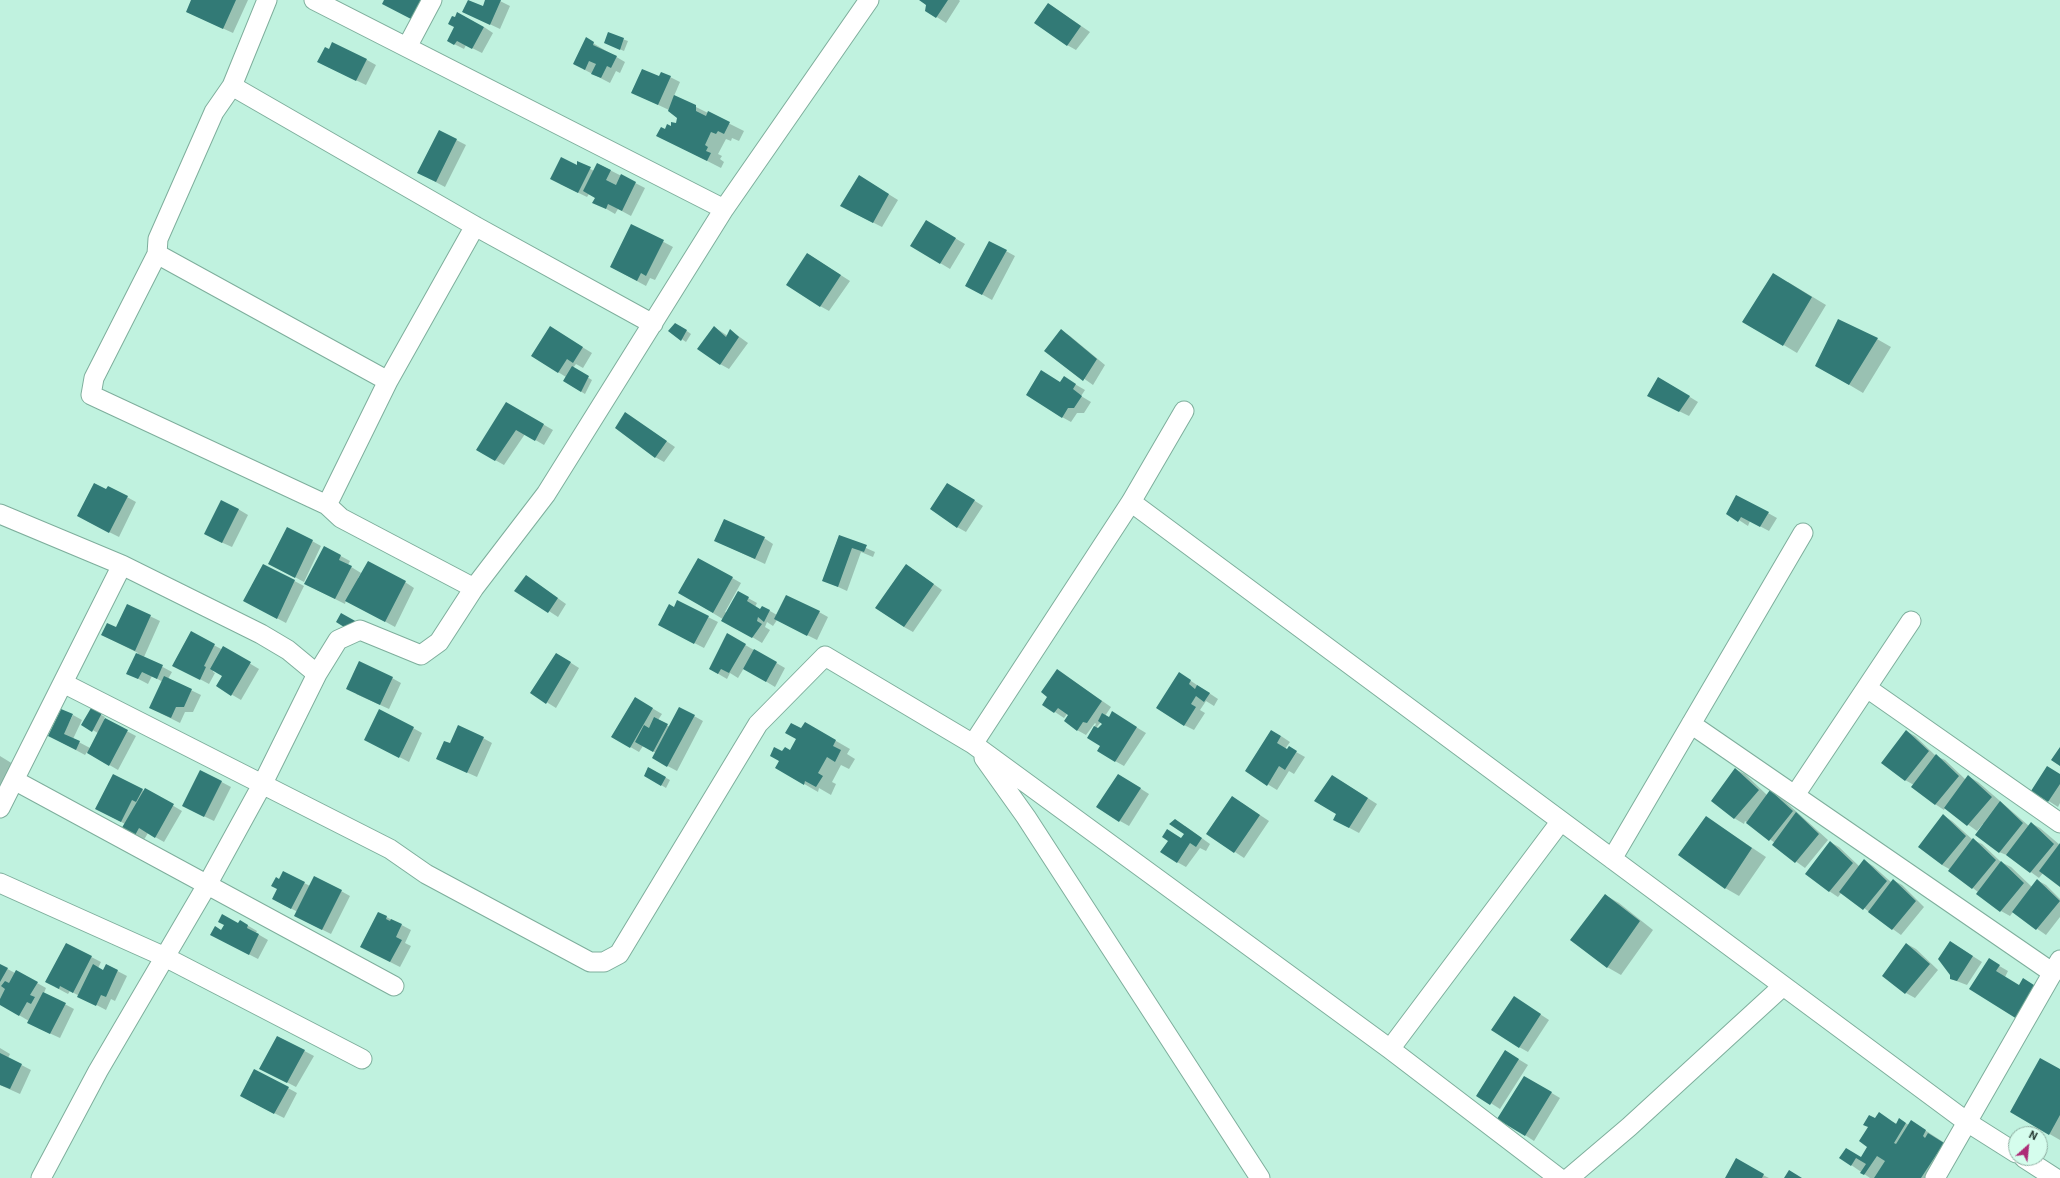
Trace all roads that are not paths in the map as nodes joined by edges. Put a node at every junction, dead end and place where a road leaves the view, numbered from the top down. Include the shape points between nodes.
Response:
1 (268, 0) edge
2 (314, 0) edge
3 (432, 0) edge
4 (869, 0) edge
5 (407, 47) junction
6 (232, 86) junction
7 (724, 209) junction
8 (475, 226) junction
9 (157, 254) junction
10 (653, 324) junction
11 (388, 381) junction
12 (1184, 410) dead end
13 (1131, 502) junction
14 (327, 504) junction
15 (0, 514) edge
16 (1803, 533) dead end
17 (122, 565) junction
18 (474, 588) junction
19 (1911, 621) dead end
20 (316, 674) junction
21 (63, 683) junction
22 (1867, 688) junction
23 (1692, 724) junction
24 (974, 744) junction
25 (14, 780) junction
26 (263, 783) junction
27 (1795, 795) junction
28 (0, 808) edge
29 (1561, 821) junction
30 (2060, 823) edge
31 (1612, 859) junction
32 (0, 883) edge
33 (207, 885) junction
34 (165, 957) junction
35 (2056, 966) edge
36 (394, 986) dead end
37 (1783, 986) junction
38 (1390, 1049) junction
39 (362, 1059) dead end
40 (1967, 1122) junction
41 (2008, 1148) edge
42 (2036, 1166) edge
43 (41, 1178) edge
44 (1260, 1178) edge
45 (1559, 1178) edge
46 (1569, 1178) edge
47 (1935, 1178) edge
48 (2055, 1178) edge

1 - 6 street
2 - 5 street
3 - 5 street
4 - 7 street
5 - 7 street
6 - 8 street
6 - 9 street via 214,112 158,239
7 - 10 street
8 - 10 street
8 - 11 street
9 - 11 street
9 - 14 street via 94,378 91,395
10 - 18 street via 546,494
11 - 14 street
12 - 13 street
13 - 24 street
13 - 29 street
14 - 18 street via 341,518
15 - 17 street
16 - 23 street
17 - 20 street via 261,634 288,650
17 - 21 street
18 - 20 street via 439,642 421,656 360,630 338,640
19 - 22 street
20 - 26 street
21 - 25 street
21 - 26 street
22 - 27 street
22 - 30 street
23 - 27 street
23 - 31 street
24 - 26 street via 825,656 758,724 619,954 604,962 590,962 426,874 390,849
24 - 38 street
24 - 44 street via 1026,817
25 - 28 street
25 - 33 street
26 - 33 street
27 - 35 street
29 - 31 street
29 - 38 street
31 - 37 street
32 - 34 street
33 - 34 street
33 - 36 street
34 - 39 street
34 - 43 street via 98,1070
35 - 40 street
37 - 40 street
37 - 46 street via 1629,1127
38 - 45 street
40 - 41 street
40 - 47 street
42 - 48 street

